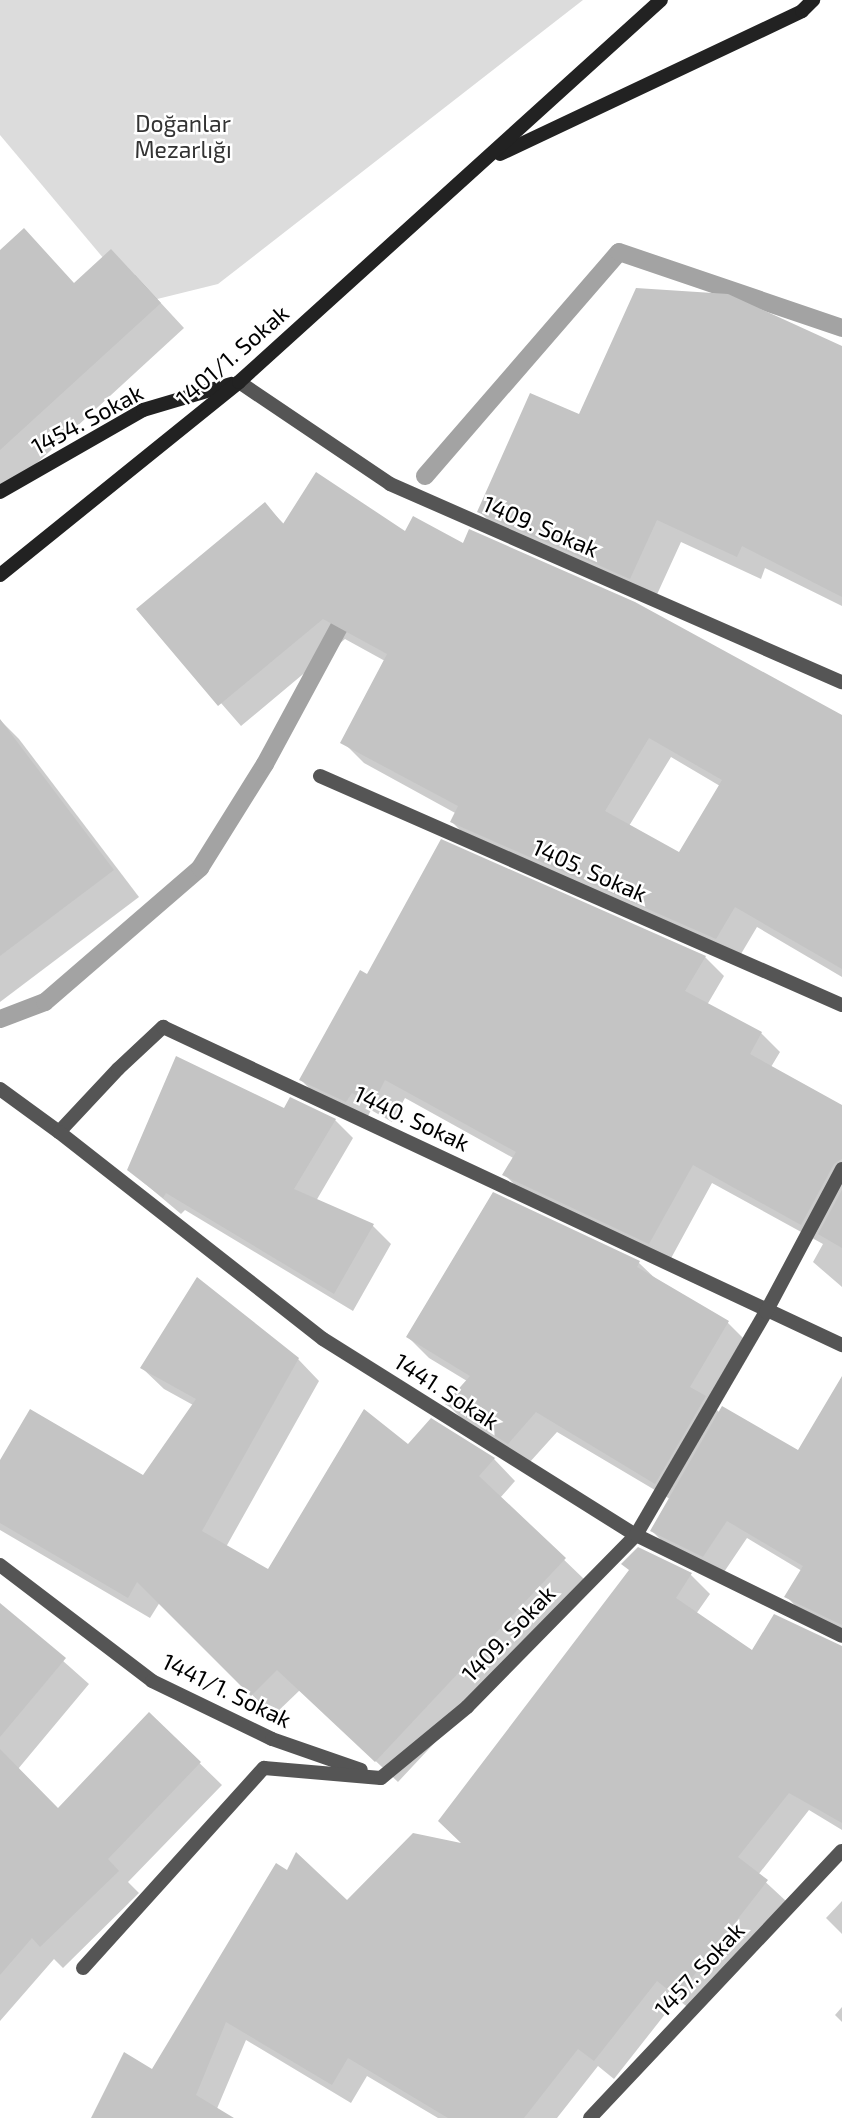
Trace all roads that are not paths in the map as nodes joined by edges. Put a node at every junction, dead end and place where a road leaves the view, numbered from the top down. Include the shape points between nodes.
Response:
1 (660, 0) edge
2 (813, 0) edge
3 (486, 161) junction
4 (239, 382) junction
5 (0, 492) edge
6 (0, 575) edge
7 (842, 682) edge
8 (320, 776) dead end
9 (842, 1005) edge
10 (0, 1089) edge
11 (59, 1132) junction
12 (842, 1169) edge
13 (766, 1312) junction
14 (842, 1345) edge
15 (636, 1535) junction
16 (0, 1565) edge
17 (842, 1636) edge
18 (381, 1778) junction
19 (842, 1851) edge
20 (83, 1968) dead end
21 (590, 2118) edge

1 - 3 main road, 1401/1. Sokak
2 - 3 main road, 1401/1. Sokak via 802,11
3 - 4 main road, 1401/1. Sokak
4 - 5 main road, 1454. Sokak via 143,410
4 - 6 main road, 1401/1. Sokak
4 - 7 street, 1409. Sokak via 401,489
8 - 9 street, 1405. Sokak
10 - 11 street
11 - 13 street, 1440. Sokak via 163,1027
11 - 15 street, 1441. Sokak via 323,1339
12 - 13 street, 1409. Sokak
13 - 14 street, 1440. Sokak
13 - 15 street, 1409. Sokak
15 - 17 street, 1441. Sokak
15 - 18 street, 1409. Sokak via 467,1707
16 - 18 street, 1441/1. Sokak via 152,1681 272,1740
18 - 20 street via 264,1768
19 - 21 street, 1457. Sokak

